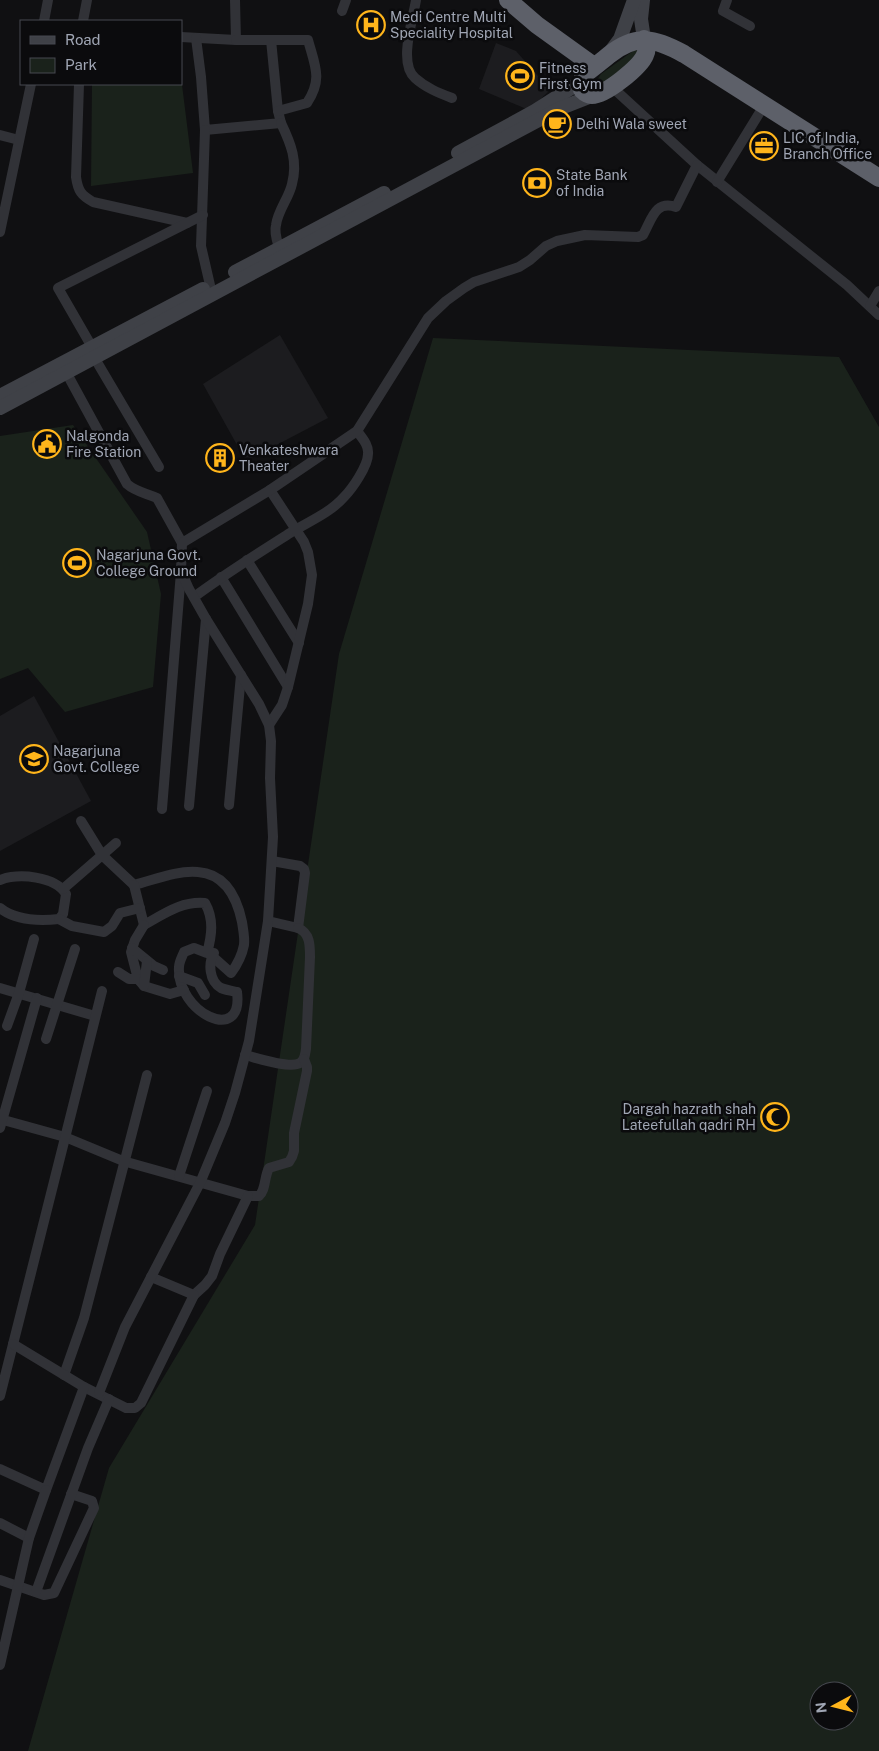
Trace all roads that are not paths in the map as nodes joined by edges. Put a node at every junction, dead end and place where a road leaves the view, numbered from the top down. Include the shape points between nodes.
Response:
1 (48, 0) edge
2 (87, 0) edge
3 (235, 0) edge
4 (346, 0) edge
5 (416, 0) edge
6 (634, 0) edge
7 (643, 0) edge
8 (727, 0) edge
9 (509, 1) edge
10 (342, 10) dead end
11 (44, 20) edge
12 (83, 20) edge
13 (750, 26) dead end
14 (182, 37) edge
15 (196, 38) junction
16 (644, 39) junction
17 (236, 40) junction
18 (271, 40) junction
19 (608, 56) junction
20 (642, 60) junction
21 (586, 74) junction
22 (31, 85) edge
23 (79, 85) edge
24 (612, 87) junction
25 (594, 95) junction
26 (452, 98) dead end
27 (278, 111) junction
28 (760, 112) junction
29 (281, 123) junction
30 (205, 130) junction
31 (0, 135) edge
32 (19, 140) junction
33 (697, 165) junction
34 (879, 178) edge
35 (717, 182) junction
36 (879, 185) edge
37 (3, 202) edge
38 (203, 215) junction
39 (187, 223) junction
40 (0, 232) edge
41 (279, 248) junction
42 (210, 285) junction
43 (879, 290) edge
44 (870, 306) junction
45 (879, 315) edge
46 (93, 352) junction
47 (66, 372) junction
48 (0, 396) edge
49 (0, 408) edge
50 (357, 431) junction
51 (160, 467) dead end
52 (270, 490) junction
53 (297, 529) junction
54 (182, 543) junction
55 (247, 560) junction
56 (181, 571) junction
57 (221, 577) junction
58 (194, 598) junction
59 (206, 619) junction
60 (300, 643) junction
61 (241, 675) junction
62 (288, 687) junction
63 (269, 725) junction
64 (229, 805) dead end
65 (189, 806) dead end
66 (162, 809) dead end
67 (81, 821) dead end
68 (116, 843) dead end
69 (102, 855) junction
70 (272, 861) junction
71 (0, 880) edge
72 (134, 886) junction
73 (63, 889) junction
74 (0, 908) edge
75 (140, 908) junction
76 (59, 920) junction
77 (268, 921) junction
78 (144, 925) junction
79 (298, 928) junction
80 (34, 939) dead end
81 (132, 948) junction
82 (75, 949) dead end
83 (209, 957) junction
84 (147, 961) junction
85 (163, 970) dead end
86 (118, 972) dead end
87 (179, 976) junction
88 (141, 983) junction
89 (0, 988) edge
90 (184, 990) junction
91 (102, 991) dead end
92 (19, 993) junction
93 (205, 995) dead end
94 (37, 998) junction
95 (58, 1005) junction
96 (95, 1016) junction
97 (7, 1026) dead end
98 (46, 1039) dead end
99 (245, 1055) junction
100 (304, 1059) junction
101 (147, 1075) dead end
102 (207, 1091) dead end
103 (1, 1122) edge
104 (64, 1137) junction
105 (124, 1161) junction
106 (179, 1176) junction
107 (200, 1183) junction
108 (248, 1196) junction
109 (151, 1276) junction
110 (194, 1295) junction
111 (13, 1344) junction
112 (64, 1375) junction
113 (84, 1387) junction
114 (100, 1393) junction
115 (0, 1396) edge
116 (110, 1398) junction
117 (0, 1469) edge
118 (46, 1490) junction
119 (71, 1494) junction
120 (0, 1523) edge
121 (29, 1538) junction
122 (0, 1580) edge
123 (17, 1586) junction
124 (36, 1592) junction
125 (0, 1665) edge

1 - 11 street
2 - 12 street
3 - 17 street
4 - 10 street
5 - 26 street via 406,56 408,67 414,77 432,90
6 - 19 main road via 620,39
7 - 16 main road
8 - 13 street via 723,11
9 - 21 highway
14 - 15 street
15 - 17 street
15 - 30 street
16 - 19 highway via 624,44
16 - 20 highway via 647,50
16 - 34 highway via 670,46 684,54
17 - 18 street
18 - 27 street
18 - 27 street via 308,40 317,82 307,103
19 - 21 highway
20 - 24 highway
20 - 28 highway via 659,54 670,55
21 - 25 highway via 582,90
21 - 41 main road via 519,120
22 - 32 street
23 - 39 street via 76,178 82,196 93,202
24 - 25 highway
24 - 33 street
25 - 46 main road via 562,108 286,256
27 - 29 street
28 - 35 street
28 - 36 highway
29 - 30 street
29 - 41 street via 292,146 294,174 276,223
30 - 38 street
31 - 32 street
32 - 37 street
33 - 35 street
33 - 50 street via 676,206 667,204 659,207 638,238 585,236 557,240 519,267 474,282 446,300 428,318
35 - 44 street
37 - 40 street
38 - 39 street
38 - 42 street via 202,246
39 - 46 street via 58,288
41 - 42 main road
42 - 46 main road
43 - 44 street
44 - 45 street
46 - 47 main road
46 - 48 main road
46 - 51 street
47 - 49 main road
47 - 54 street via 127,484 133,490 156,498
50 - 52 street
50 - 53 street via 368,449 368,459 362,472 344,498
52 - 53 street
52 - 54 street
53 - 55 street
53 - 60 street via 308,552 312,575
54 - 56 street
55 - 57 street
55 - 60 street
56 - 58 street
56 - 66 street
57 - 58 street
57 - 62 street
58 - 59 street
59 - 61 street
59 - 65 street
60 - 62 street
61 - 63 street
61 - 64 street
62 - 63 street via 282,705
63 - 70 street
67 - 69 street
68 - 69 street
69 - 72 street
69 - 73 street
70 - 77 street
70 - 79 street via 304,869
71 - 73 street via 7,877 42,878
72 - 75 street
72 - 83 street via 197,872 220,880 232,892 240,911 244,945 231,973
73 - 76 street via 66,894
74 - 76 street via 28,919
75 - 76 street via 120,913 104,932
75 - 78 street
77 - 79 street
77 - 99 street
78 - 81 street
78 - 83 street via 180,905 205,903 212,930
79 - 100 street via 306,934 310,944
80 - 92 street
81 - 84 street
81 - 88 street via 133,964
82 - 95 street
83 - 87 street via 194,948 184,952
83 - 90 street via 214,982 231,996 237,992 236,1011 230,1017 210,1018 200,1012
84 - 85 street
84 - 88 street
86 - 88 street
87 - 90 street
87 - 93 street via 198,983
88 - 90 street via 170,994
89 - 92 street
91 - 96 street
92 - 94 street
92 - 97 street
94 - 95 street
94 - 103 street
95 - 96 street
95 - 98 street
96 - 104 street
99 - 100 street via 289,1065
99 - 107 street via 227,1115
100 - 108 street via 308,1067 292,1157 289,1162 269,1168 261,1195
101 - 105 street
102 - 106 street
103 - 104 street
104 - 105 street
104 - 111 street
105 - 106 street
105 - 112 street via 84,1318
106 - 107 street
107 - 108 street
107 - 109 street
108 - 110 street via 212,1276
109 - 110 street
109 - 114 street via 125,1327
110 - 116 street via 141,1403 135,1408 126,1408
111 - 112 street
111 - 115 street
112 - 113 street
113 - 114 street
113 - 118 street
114 - 116 street
116 - 119 street
117 - 118 street
118 - 121 street
119 - 124 street
119 - 124 street via 92,1501 94,1508 55,1591 49,1595
120 - 121 street
121 - 123 street
122 - 123 street
123 - 124 street
123 - 125 street

